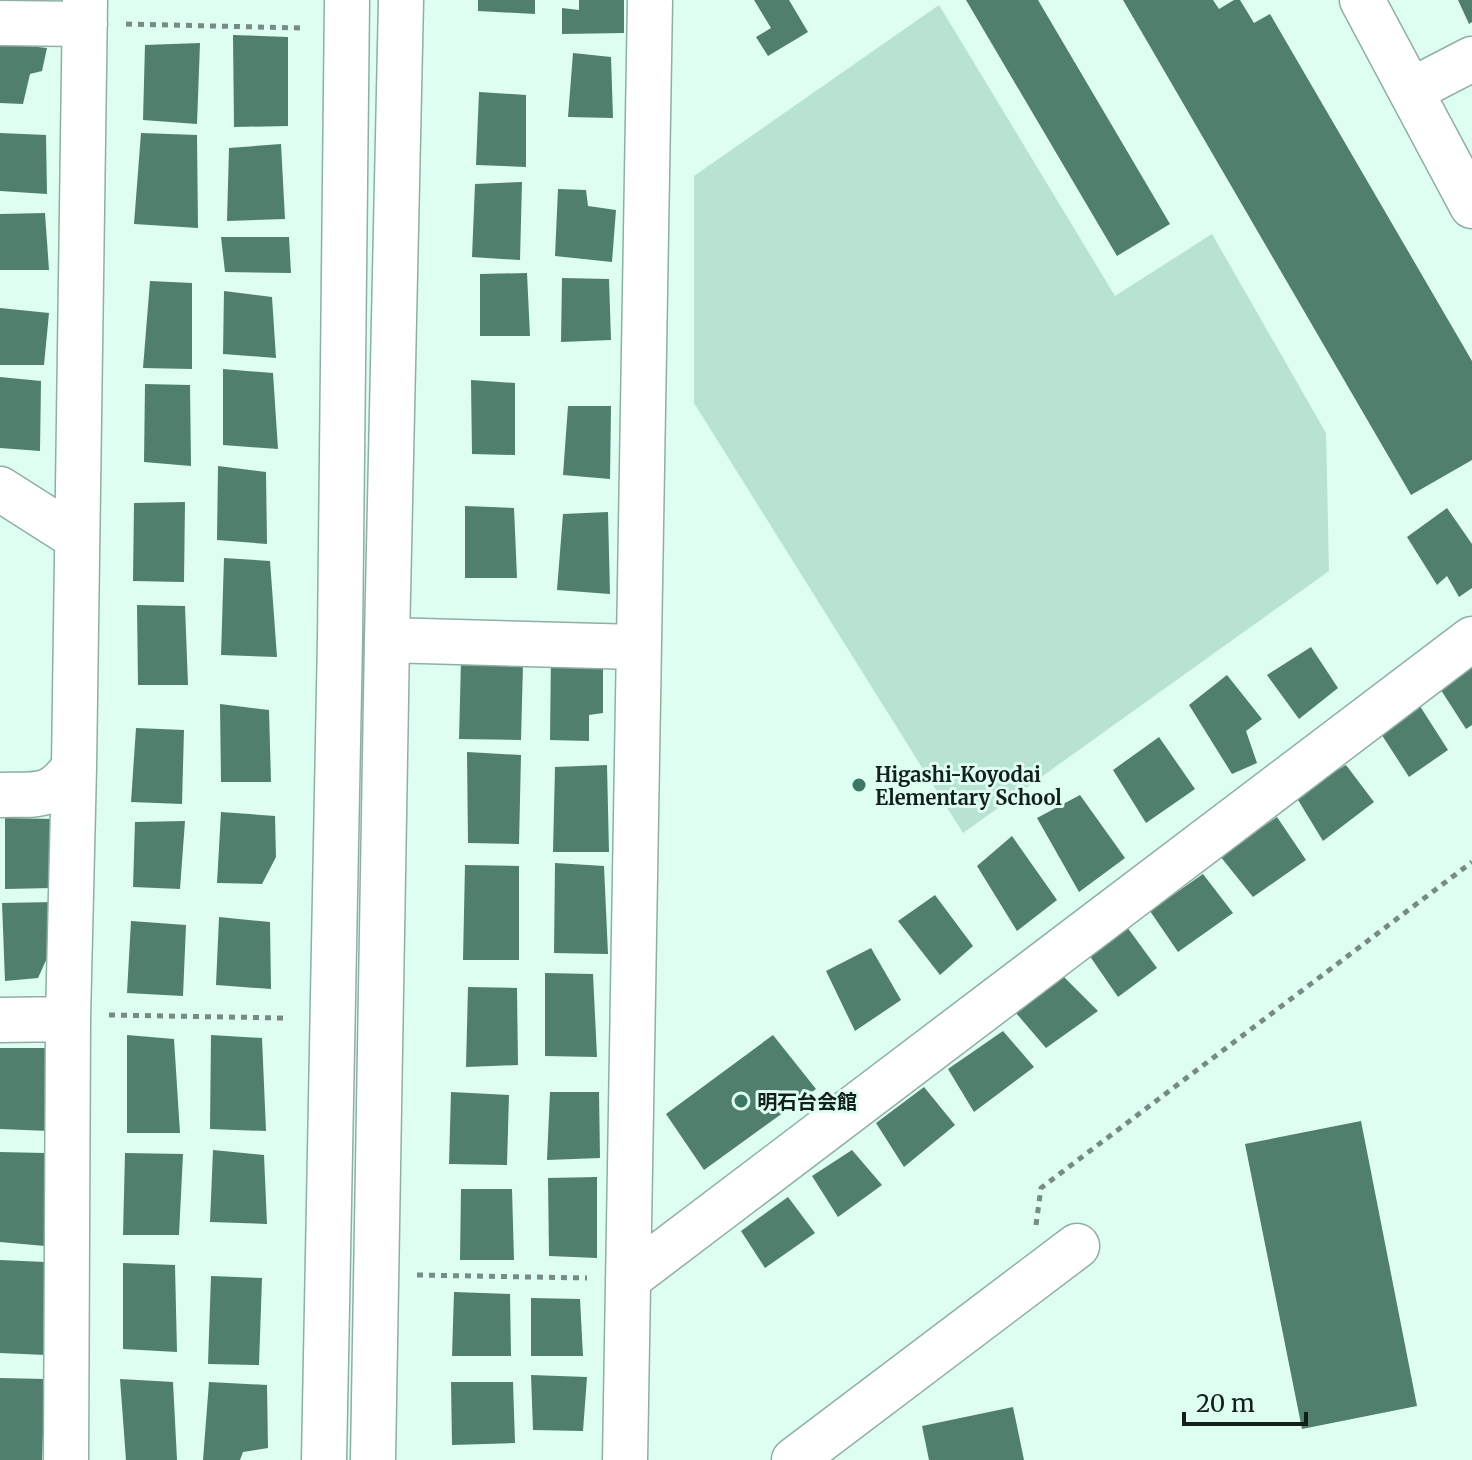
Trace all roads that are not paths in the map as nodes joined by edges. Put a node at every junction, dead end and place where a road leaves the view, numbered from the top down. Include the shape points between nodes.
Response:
1 (347, 0) edge
2 (401, 0) edge
3 (650, 0) edge
4 (1362, 0) edge
5 (85, 12) edge
6 (0, 23) edge
7 (1472, 59) edge
8 (1412, 90) junction
9 (1472, 206) edge
10 (0, 489) edge
11 (77, 538) junction
12 (1472, 639) edge
13 (387, 640) junction
14 (637, 647) junction
15 (74, 767) junction
16 (0, 795) edge
17 (68, 1019) junction
18 (0, 1020) edge
19 (1063, 1257) road end
20 (628, 1279) junction
21 (66, 1460) edge
22 (324, 1460) edge
23 (373, 1460) edge
24 (625, 1460) edge
25 (794, 1460) edge

1 - 22 street
2 - 13 street
3 - 14 street
4 - 8 street
5 - 6 street
5 - 11 street
7 - 8 street
8 - 9 street
10 - 11 street
11 - 15 street
12 - 20 street
13 - 14 street
13 - 23 street
14 - 20 street
15 - 16 street via 61,786 44,793
15 - 17 street
17 - 18 street
17 - 21 street
19 - 25 street
20 - 24 street

